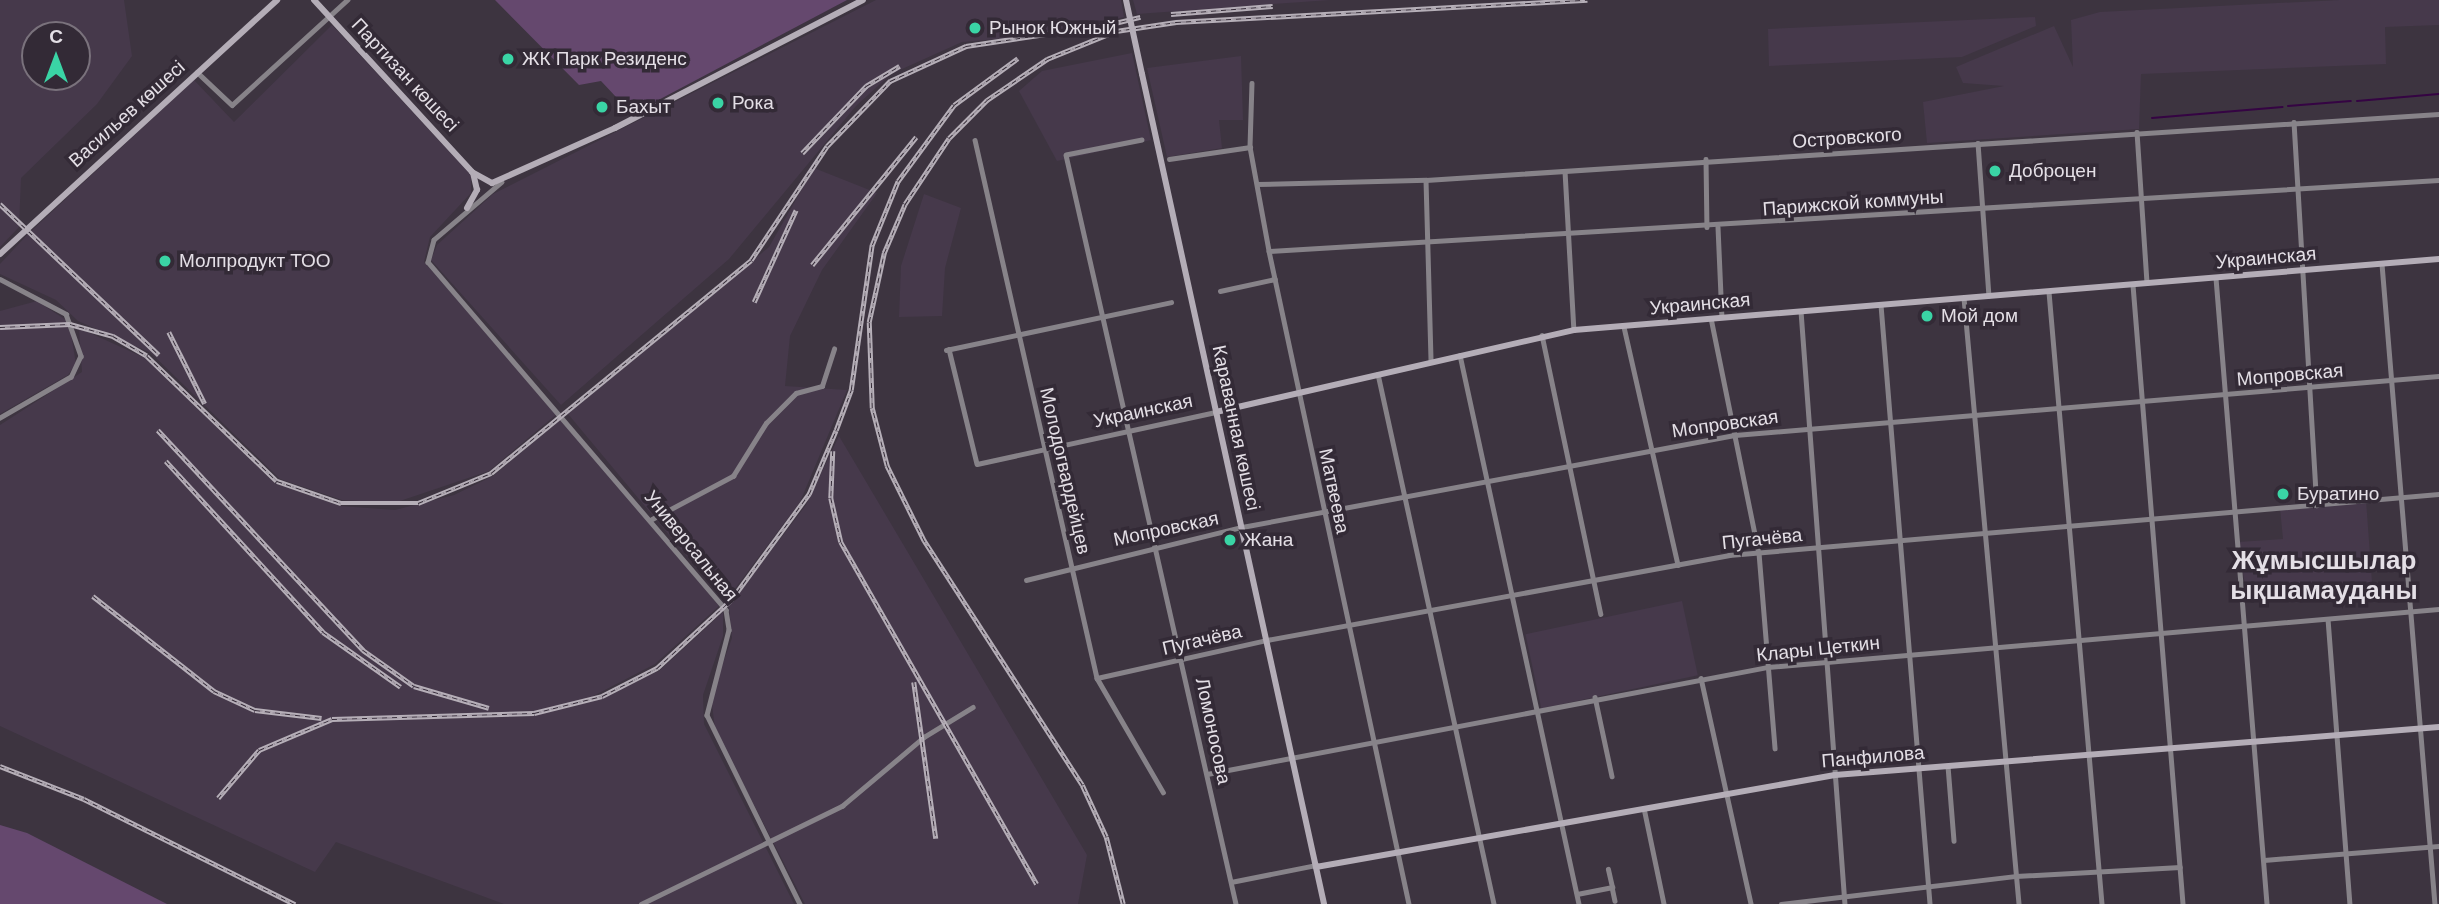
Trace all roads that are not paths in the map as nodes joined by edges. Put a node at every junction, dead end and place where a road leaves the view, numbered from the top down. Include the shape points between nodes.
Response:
1 (277, 0) edge
2 (314, 0) edge
3 (348, 0) edge
4 (863, 0) edge
5 (1126, 0) edge
6 (328, 15) junction
7 (197, 72) junction
8 (1252, 83) dead end
9 (2439, 114) edge
10 (2294, 122) junction
11 (2137, 132) junction
12 (975, 140) dead end
13 (1142, 140) dead end
14 (1978, 143) junction
15 (1250, 147) junction
16 (1169, 159) dead end
17 (1706, 159) junction
18 (1564, 171) junction
19 (472, 172) junction
20 (509, 178) junction
21 (1426, 180) junction
22 (2439, 180) edge
23 (1257, 184) junction
24 (2298, 190) junction
25 (2142, 199) junction
26 (467, 208) junction
27 (1983, 208) junction
28 (1707, 227) junction
29 (1718, 227) junction
30 (1568, 233) junction
31 (1428, 241) junction
32 (1269, 251) junction
33 (0, 254) edge
34 (2439, 259) edge
35 (2382, 264) junction
36 (2299, 271) junction
37 (2216, 278) junction
38 (0, 279) edge
39 (1275, 279) junction
40 (2147, 283) junction
41 (2133, 285) junction
42 (1220, 291) dead end
43 (2049, 292) junction
44 (1989, 296) junction
45 (1964, 298) junction
46 (1171, 302) dead end
47 (1881, 304) junction
48 (1801, 310) junction
49 (1106, 316) junction
50 (1722, 317) junction
51 (1711, 318) junction
52 (1624, 327) junction
53 (1574, 330) junction
54 (1020, 334) junction
55 (1542, 335) junction
56 (834, 349) dead end
57 (1460, 354) junction
58 (1431, 361) junction
59 (1378, 373) junction
60 (2439, 376) edge
61 (2391, 380) junction
62 (2308, 387) junction
63 (1300, 392) junction
64 (2226, 394) junction
65 (2142, 402) junction
66 (2059, 409) junction
67 (1216, 412) junction
68 (1975, 415) junction
69 (0, 418) edge
70 (1893, 424) junction
71 (1808, 428) junction
72 (1132, 430) junction
73 (1735, 435) junction
74 (1652, 448) junction
75 (1044, 449) junction
76 (1570, 465) junction
77 (1488, 480) junction
78 (2439, 494) edge
79 (1406, 495) junction
80 (2401, 497) junction
81 (2317, 505) junction
82 (1324, 511) junction
83 (2235, 512) junction
84 (652, 519) junction
85 (2151, 519) junction
86 (2069, 525) junction
87 (1242, 527) junction
88 (1985, 532) junction
89 (1901, 538) junction
90 (1157, 544) junction
91 (1817, 547) junction
92 (1759, 552) junction
93 (1072, 565) junction
94 (1678, 565) junction
95 (1026, 580) dead end
96 (1595, 580) junction
97 (1513, 595) junction
98 (2439, 609) edge
99 (1431, 610) junction
100 (2410, 612) junction
101 (1601, 614) dead end
102 (2328, 618) junction
103 (1348, 625) junction
104 (2245, 625) junction
105 (2161, 632) junction
106 (2079, 639) junction
107 (1266, 640) junction
108 (1995, 646) junction
109 (1910, 653) junction
110 (1183, 659) junction
111 (1826, 660) junction
112 (1768, 667) junction
113 (1097, 678) junction
114 (1702, 678) junction
115 (1595, 697) junction
116 (973, 707) dead end
117 (1537, 708) junction
118 (1455, 724) junction
119 (2439, 727) edge
120 (2420, 728) junction
121 (2337, 735) junction
122 (1374, 740) junction
123 (2254, 741) junction
124 (1775, 748) dead end
125 (2170, 748) junction
126 (2089, 754) junction
127 (1292, 756) junction
128 (2006, 761) junction
129 (1948, 766) junction
130 (1919, 768) junction
131 (1207, 774) junction
132 (1835, 775) junction
133 (1612, 776) dead end
134 (1163, 792) dead end
135 (1726, 792) junction
136 (1643, 807) junction
137 (1561, 821) junction
138 (1479, 837) junction
139 (1954, 841) dead end
140 (769, 844) junction
141 (2439, 846) edge
142 (2430, 847) junction
143 (1398, 852) junction
144 (2346, 853) junction
145 (2264, 860) junction
146 (1316, 866) junction
147 (2180, 867) junction
148 (1608, 869) dead end
149 (2099, 871) junction
150 (2016, 876) junction
151 (1231, 882) junction
152 (1929, 885) junction
153 (1612, 887) junction
154 (1844, 893) junction
155 (1577, 894) junction
156 (1615, 901) dead end
157 (640, 904) edge
158 (800, 904) edge
159 (1236, 904) edge
160 (1324, 904) edge
161 (1409, 904) edge
162 (1494, 904) edge
163 (1579, 904) edge
164 (1664, 904) edge
165 (1751, 904) edge
166 (1781, 904) edge
167 (1845, 904) edge
168 (1930, 904) edge
169 (2019, 904) edge
170 (2102, 904) edge
171 (2183, 904) edge
172 (2267, 904) edge
173 (2350, 904) edge
174 (2435, 904) edge

1 - 7 street, Васильев көшесі
2 - 6 street, Партизан көшесі
3 - 6 street
4 - 20 street
5 - 67 street, Караванная көшесі, bridge
6 - 7 street via 232,105
6 - 19 street, Партизан көшесі
7 - 33 street, Васильев көшесі
8 - 15 street, Матвеева
9 - 10 street, Островского
10 - 11 street, Островского
10 - 24 street
11 - 14 street, Островского
11 - 25 street
12 - 54 street, Молодогвардейцев
13 - 49 street, Ломоносова via 1066,155
14 - 17 street, Островского
14 - 27 street
15 - 16 street
15 - 23 street, Матвеева
17 - 18 street, Островского
17 - 28 street
18 - 21 street, Островского
18 - 30 street
19 - 20 street via 488,182
19 - 26 street via 477,190
20 - 26 street
21 - 23 street, Островского
21 - 31 street
22 - 24 street, Парижской коммуны
23 - 32 street, Матвеева
24 - 25 street, Парижской коммуны
24 - 36 street
25 - 27 street, Парижской коммуны
25 - 40 street
26 - 84 street, Универсальная via 427,257
27 - 29 street, Парижской коммуны
27 - 44 street
28 - 29 street, Парижской коммуны
28 - 30 street, Парижской коммуны
29 - 50 street
30 - 31 street, Парижской коммуны
30 - 53 street
31 - 32 street, Парижской коммуны
31 - 58 street
32 - 39 street, Матвеева
34 - 35 street, Украинская
35 - 36 street, Украинская
35 - 61 street
36 - 37 street, Украинская
36 - 62 street
37 - 40 street, Украинская
37 - 64 street
38 - 69 street via 66,314 81,356 71,377
39 - 42 street
39 - 63 street, Матвеева
40 - 41 street, Украинская
41 - 43 street, Украинская
41 - 65 street
43 - 44 street, Украинская
43 - 66 street
44 - 45 street, Украинская
45 - 47 street, Украинская
45 - 68 street
46 - 49 street
47 - 48 street, Украинская
47 - 70 street
48 - 50 street, Украинская
48 - 71 street
49 - 54 street
49 - 72 street, Ломоносова
50 - 51 street, Украинская
51 - 52 street, Украинская
51 - 73 street
52 - 53 street, Украинская
52 - 74 street
53 - 55 street, Украинская
54 - 75 street, Молодогвардейцев
54 - 75 street, Украинская via 947,349 977,464
55 - 57 street, Украинская
55 - 76 street
56 - 84 street via 822,386 796,393 766,423 733,475
57 - 58 street, Украинская
57 - 77 street
58 - 59 street, Украинская
59 - 63 street, Украинская
59 - 79 street
60 - 61 street, Мопровская
61 - 62 street, Мопровская
61 - 80 street
62 - 64 street, Мопровская
62 - 81 street
63 - 67 street, Украинская
63 - 82 street, Матвеева
64 - 65 street, Мопровская
64 - 83 street
65 - 66 street, Мопровская
65 - 85 street
66 - 68 street, Мопровская
66 - 86 street
67 - 72 street, Украинская
67 - 87 street, Караванная көшесі
68 - 70 street, Мопровская
68 - 88 street
70 - 71 street, Мопровская
70 - 89 street
71 - 73 street, Мопровская
71 - 91 street
72 - 75 street, Украинская
72 - 90 street, Ломоносова
73 - 74 street, Мопровская
73 - 92 street
74 - 76 street, Мопровская
74 - 94 street
75 - 93 street, Молодогвардейцев
76 - 77 street, Мопровская
76 - 96 street
77 - 79 street, Мопровская
77 - 97 street
78 - 80 street, Пугачёва
79 - 82 street, Мопровская
79 - 99 street
80 - 81 street, Пугачёва
80 - 100 street
81 - 83 street, Пугачёва
82 - 87 street, Мопровская
82 - 103 street, Матвеева
83 - 85 street, Пугачёва
83 - 104 street
84 - 140 street, Универсальная via 728,615 707,715
85 - 86 street, Пугачёва
85 - 105 street
86 - 88 street, Пугачёва
86 - 106 street
87 - 90 street, Мопровская
87 - 107 street, Караванная көшесі
88 - 89 street, Пугачёва
88 - 108 street
89 - 91 street, Пугачёва
89 - 109 street
90 - 93 street, Мопровская
90 - 110 street, Ломоносова
91 - 92 street, Пугачёва
91 - 111 street
92 - 94 street, Пугачёва
92 - 112 street
93 - 95 street, Мопровская
93 - 113 street, Молодогвардейцев
94 - 96 street, Пугачёва
96 - 97 street, Пугачёва
96 - 101 street
97 - 99 street, Пугачёва
97 - 117 street
98 - 100 street, Клары Цеткин
99 - 103 street, Пугачёва
99 - 118 street
100 - 102 street, Клары Цеткин
100 - 120 street
102 - 104 street, Клары Цеткин
102 - 121 street
103 - 107 street, Пугачёва
103 - 122 street, Матвеева
104 - 105 street, Клары Цеткин
104 - 123 street
105 - 106 street, Клары Цеткин
105 - 125 street
106 - 108 street, Клары Цеткин
106 - 126 street
107 - 110 street, Пугачёва
107 - 127 street, Караванная көшесі
108 - 109 street, Клары Цеткин
108 - 128 street
109 - 111 street, Клары Цеткин
109 - 130 street
110 - 113 street, Пугачёва
110 - 131 street, Ломоносова
111 - 112 street, Клары Цеткин
111 - 132 street
112 - 114 street, Клары Цеткин
112 - 124 street
113 - 134 street, Молодогвардейцев
114 - 115 street, Клары Цеткин
114 - 135 street
115 - 117 street, Клары Цеткин
115 - 133 street
116 - 140 street via 924,737 842,806
117 - 118 street, Клары Цеткин
117 - 137 street
118 - 122 street, Клары Цеткин
118 - 138 street
119 - 120 street, Панфилова
120 - 121 street, Панфилова
120 - 142 street
121 - 123 street, Панфилова
121 - 144 street
122 - 127 street, Клары Цеткин
122 - 143 street, Матвеева
123 - 125 street, Панфилова
123 - 145 street
125 - 126 street, Панфилова
125 - 147 street
126 - 128 street, Панфилова
126 - 149 street
127 - 131 street, Клары Цеткин
127 - 146 street, Караванная көшесі
128 - 129 street, Панфилова
128 - 150 street
129 - 130 street, Панфилова
129 - 139 street
130 - 132 street, Панфилова
130 - 152 street
131 - 151 street, Ломоносова
132 - 135 street, Панфилова
132 - 154 street
135 - 136 street, Панфилова
135 - 165 street
136 - 137 street, Панфилова
136 - 164 street
137 - 138 street, Панфилова
137 - 155 street
138 - 143 street, Панфилова
138 - 162 street
140 - 157 street
140 - 158 street, Универсальная
141 - 142 street
142 - 144 street
142 - 174 street
143 - 146 street, Панфилова
143 - 161 street, Матвеева
144 - 145 street
144 - 173 street
145 - 172 street
146 - 151 street, Панфилова
146 - 160 street, Караванная көшесі
147 - 149 street
147 - 171 street
148 - 153 street
149 - 150 street
149 - 170 street
150 - 152 street
150 - 169 street
151 - 159 street, Ломоносова
152 - 154 street
152 - 168 street
153 - 155 street
153 - 156 street
154 - 166 street
154 - 167 street
155 - 163 street

